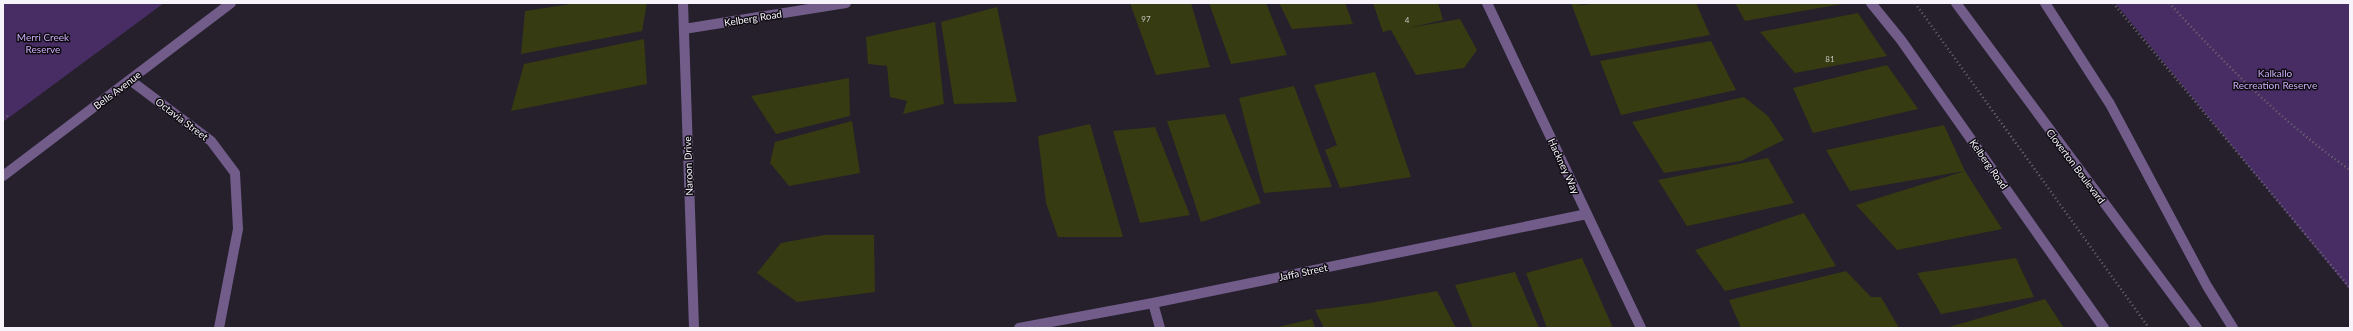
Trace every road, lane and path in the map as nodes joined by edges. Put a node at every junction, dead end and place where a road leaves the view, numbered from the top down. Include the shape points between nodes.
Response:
1 (231, 3) edge
2 (683, 3) edge
3 (846, 3) edge
4 (1488, 3) edge
5 (1871, 3) edge
6 (1915, 3) edge
7 (1956, 3) edge
8 (2045, 3) edge
9 (2113, 3) edge
10 (2169, 3) edge
11 (684, 29) junction
12 (130, 80) junction
13 (9, 115) dead end
14 (3, 118) edge
15 (2350, 170) edge
16 (3, 176) edge
17 (1586, 214) junction
18 (2350, 288) edge
19 (1154, 303) junction
20 (219, 328) edge
21 (694, 328) edge
22 (1019, 328) edge
23 (1160, 328) edge
24 (1641, 328) edge
25 (2104, 328) edge
26 (2149, 328) edge
27 (2197, 328) edge
28 (2233, 328) edge

1 - 12 street, Bells Avenue
2 - 11 street, Naroon Drive
3 - 11 street, Kelberg Road
4 - 17 street, Hackney Way
5 - 25 street, Kelberg Road via 1901,40
6 - 26 path
7 - 27 street, Cloverton Boulevard
8 - 28 street via 2110,104 2207,286
9 - 18 path
10 - 15 path via 2217,55 2272,108
11 - 21 street, Naroon Drive
12 - 16 street, Bells Avenue
12 - 20 street, Octavia Street via 211,141 234,173 238,229
13 - 14 path
17 - 19 street, Jaffa Street
17 - 24 street, Hackney Way
19 - 22 street, Jaffa Street
19 - 23 street

